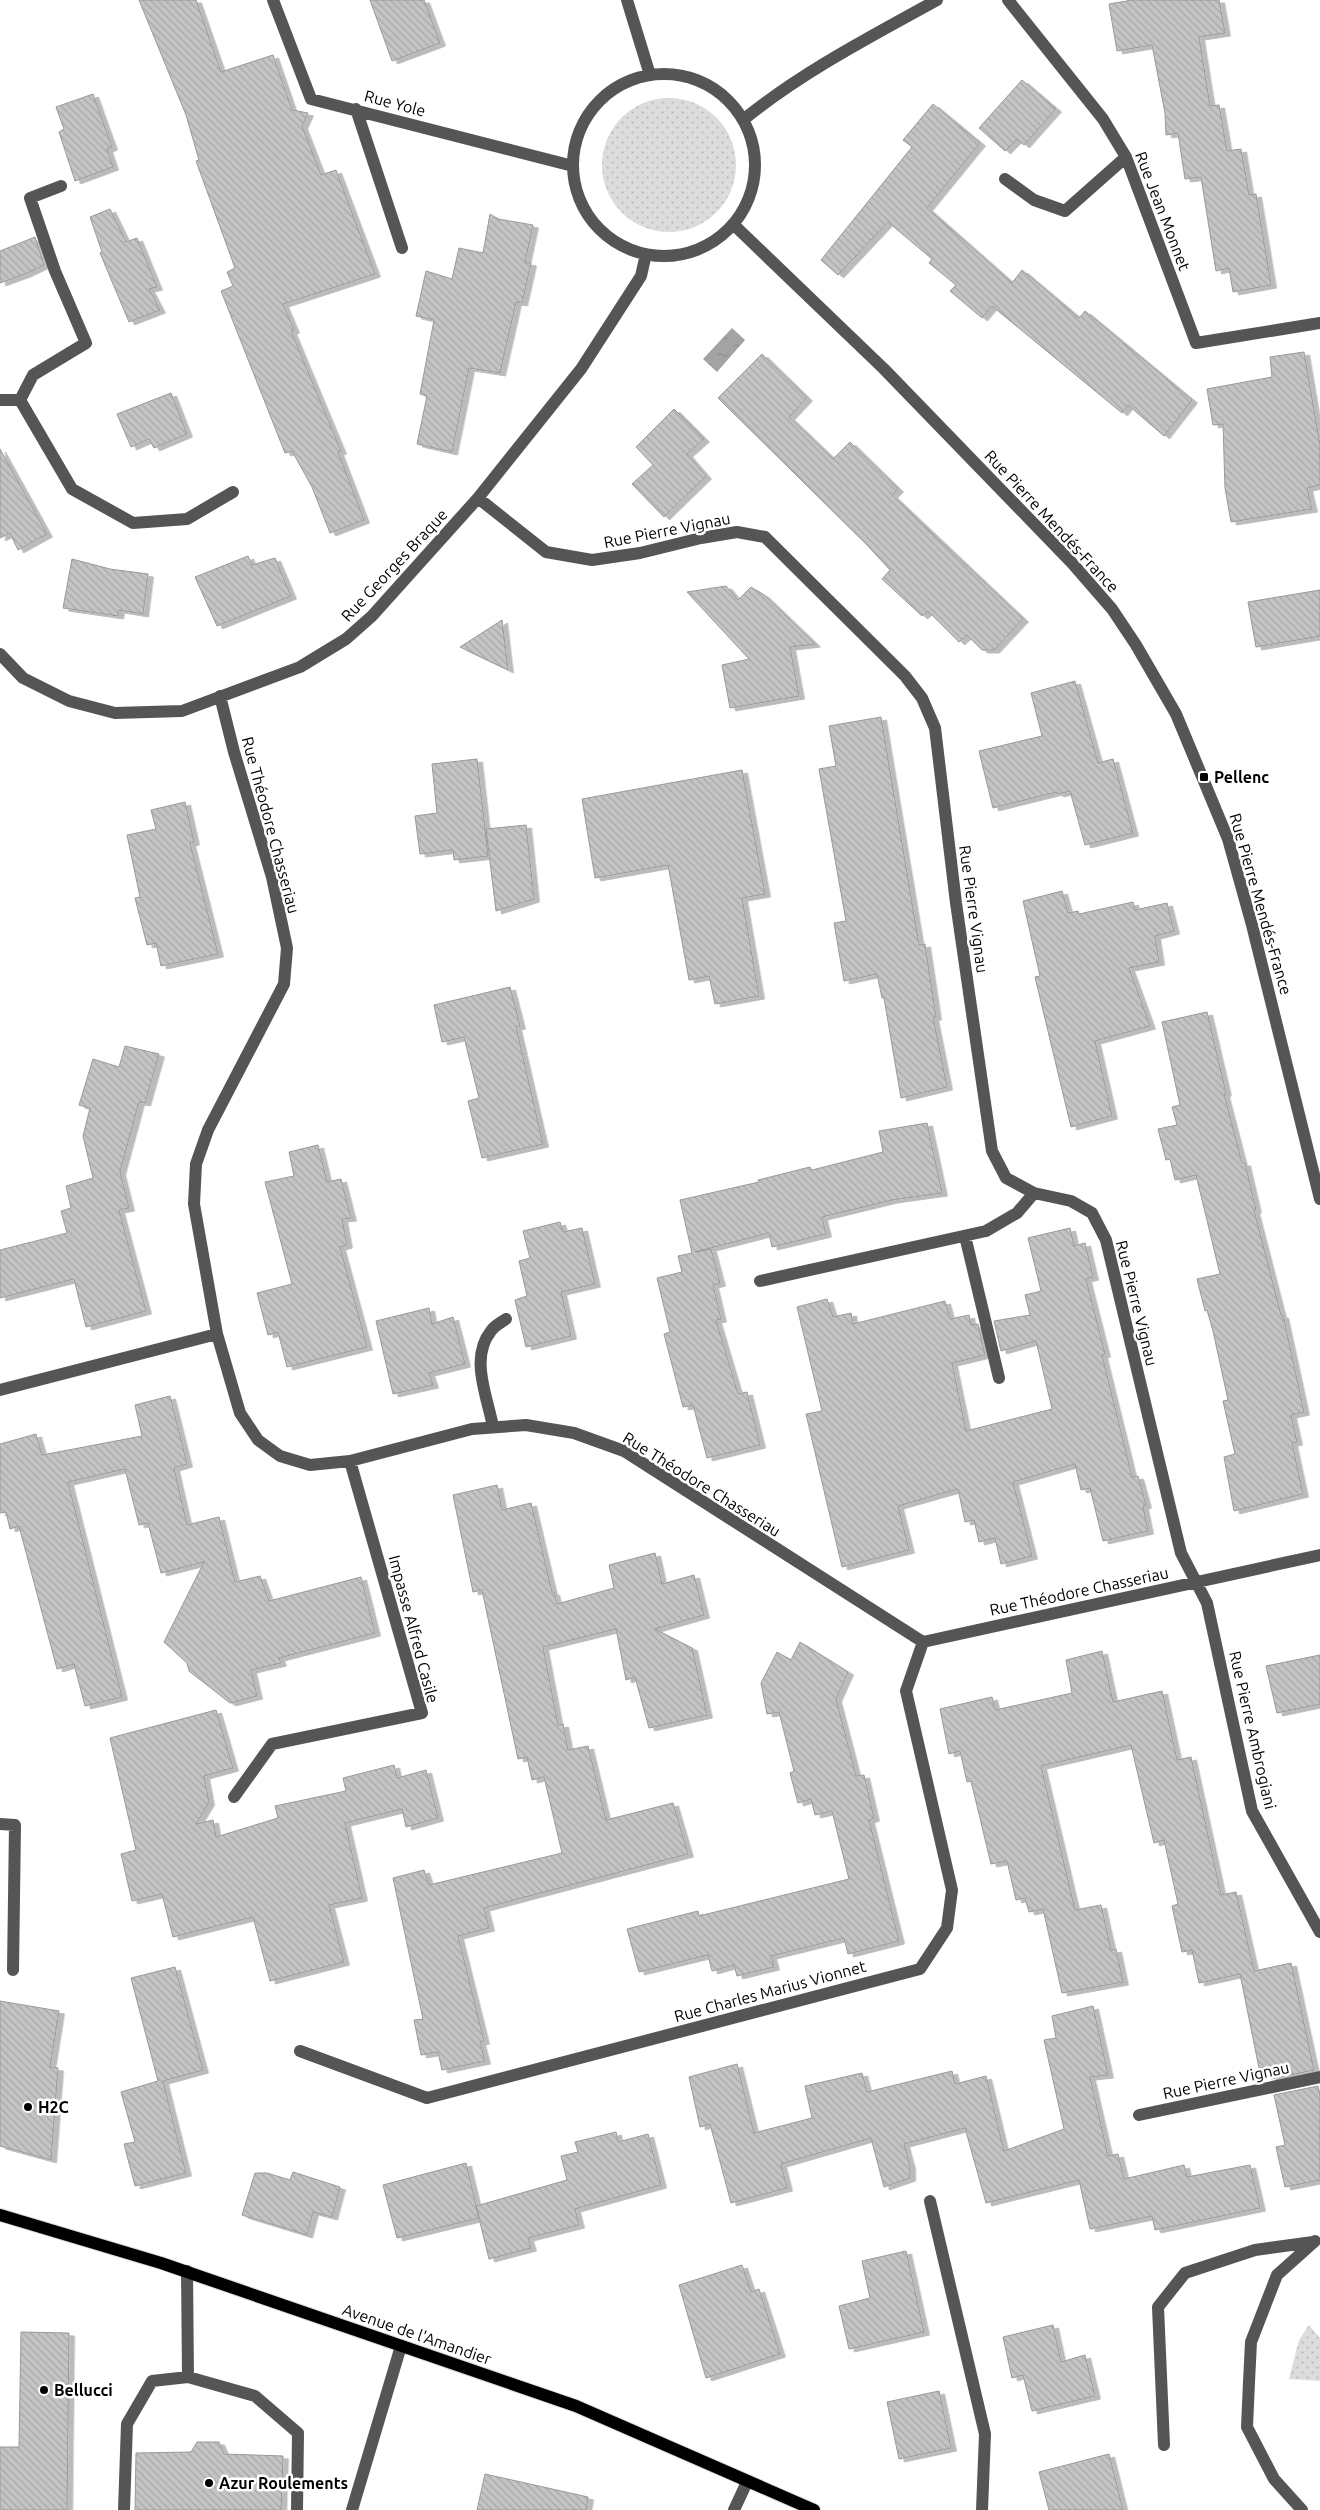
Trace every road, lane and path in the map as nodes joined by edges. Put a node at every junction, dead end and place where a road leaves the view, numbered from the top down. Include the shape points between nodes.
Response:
1 (273, 0) edge
2 (627, 0) edge
3 (937, 0) edge
4 (1008, 0) edge
5 (650, 74) junction
6 (356, 109) junction
7 (743, 120) junction
8 (1126, 157) junction
9 (573, 166) junction
10 (1005, 179) dead end
11 (61, 186) dead end
12 (733, 224) junction
13 (402, 248) dead end
14 (646, 254) junction
15 (1320, 323) edge
16 (0, 400) edge
17 (20, 400) junction
18 (233, 492) dead end
19 (478, 498) junction
20 (0, 654) edge
21 (220, 696) junction
22 (1034, 1193) junction
23 (1320, 1199) edge
24 (965, 1236) junction
25 (760, 1281) dead end
26 (506, 1319) dead end
27 (218, 1334) junction
28 (1000, 1378) dead end
29 (0, 1390) edge
30 (493, 1427) junction
31 (350, 1461) junction
32 (1320, 1555) edge
33 (1197, 1584) junction
34 (923, 1642) junction
35 (234, 1797) dead end
36 (0, 1824) edge
37 (1320, 1932) edge
38 (13, 1970) dead end
39 (300, 2051) dead end
40 (1320, 2077) edge
41 (1139, 2115) dead end
42 (930, 2201) dead end
43 (0, 2215) edge
44 (1317, 2240) edge
45 (187, 2271) junction
46 (401, 2346) junction
47 (188, 2376) junction
48 (1164, 2445) dead end
49 (747, 2482) junction
50 (124, 2510) edge
51 (297, 2510) edge
52 (352, 2510) edge
53 (734, 2510) edge
54 (814, 2510) edge
55 (982, 2510) edge
56 (1302, 2510) edge

1 - 6 street, Rue Yole via 310,98
2 - 5 street
3 - 7 street via 813,70
4 - 8 street, Rue Jean Monnet via 1102,118
5 - 7 street via 677,74 703,83 726,98
5 - 9 street via 625,82 604,96 592,110 577,140
6 - 9 street, Rue Yole
6 - 13 street
7 - 12 street via 753,146 754,174 748,201
8 - 10 street via 1065,211 1034,200
8 - 15 street, Rue Jean Monnet via 1196,343
9 - 14 street via 577,190 587,212 602,232 622,246
11 - 17 street via 30,198 55,271 86,343 33,375
12 - 14 street via 715,240 694,251 670,256
12 - 23 street, Rue Pierre Mendés-France via 884,369 1072,563 1112,609 1136,645 1176,714 1228,840
14 - 19 street, Rue Georges Braque via 641,276 581,369
16 - 17 street
17 - 18 street via 72,489 133,523 187,518
19 - 21 street, Rue Georges Braque via 372,616 346,639 300,667
19 - 22 street, Rue Pierre Vignau via 546,552 592,560 640,554 737,532 765,536 905,676 922,698 935,728 956,903 992,1151 1006,1178
20 - 21 street, Rue Georges Braque via 23,678 69,701 115,713 182,711
21 - 27 street, Rue Théodore Chasseriau via 272,877 287,948 284,984 208,1130 196,1164 194,1204
22 - 24 street via 1017,1213 986,1231
22 - 33 street, Rue Pierre Vignau via 1071,1201 1092,1213 1106,1240 1181,1554
24 - 25 street
24 - 28 street
26 - 30 street via 491,1331 481,1352 481,1375
27 - 29 street
27 - 31 street, Rue Théodore Chasseriau via 240,1413 258,1440 280,1456 310,1465
30 - 31 street, Rue Théodore Chasseriau via 472,1429
30 - 34 street, Rue Théodore Chasseriau via 526,1425 574,1433 624,1451
31 - 35 street, Impasse Alfred Casile via 422,1713 272,1744
32 - 33 street, Rue Théodore Chasseriau
33 - 34 street, Rue Théodore Chasseriau
33 - 37 street, Rue Pierre Ambrogiani via 1207,1603 1252,1811
34 - 39 street, Rue Charles Marius Vionnet via 906,1691 952,1890 947,1928 920,1969 427,2098
36 - 38 street via 15,1826
40 - 41 street, Rue Pierre Vignau
42 - 55 street via 985,2434
43 - 45 main road, Avenue de l'Amandier
44 - 48 street via 1255,2250 1185,2273 1158,2307
44 - 56 street via 1278,2275 1251,2342 1247,2427 1274,2479
45 - 46 main road, Avenue de l'Amandier
45 - 47 street
46 - 49 main road, Avenue de l'Amandier via 576,2406
46 - 52 street
47 - 50 street via 152,2381 127,2424
47 - 51 street via 255,2396 298,2433
49 - 53 street
49 - 54 main road, Avenue de l'Amandier

